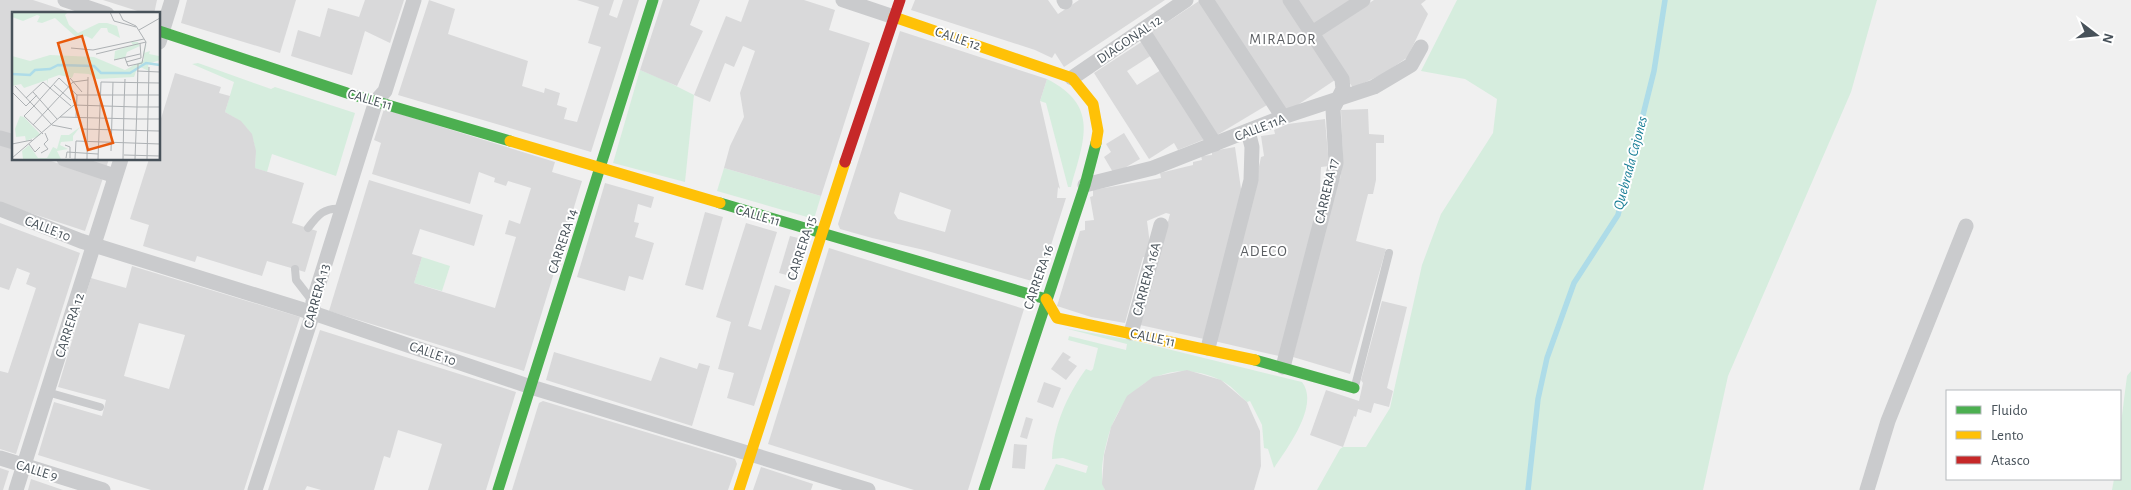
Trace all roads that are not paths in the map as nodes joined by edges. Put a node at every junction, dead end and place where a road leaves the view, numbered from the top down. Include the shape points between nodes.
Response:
1 (65, 0) edge
2 (172, 0) edge
3 (414, 0) edge
4 (653, 0) edge
5 (843, 0) edge
6 (900, 0) edge
7 (1206, 0) edge
8 (1290, 0) edge
9 (1363, 0) edge
10 (1179, 2) edge
11 (101, 12) edge
12 (894, 16) junction
13 (1142, 30) junction
14 (1312, 33) junction
15 (160, 35) edge
16 (1421, 47) dead end
17 (1072, 78) junction
18 (1338, 98) junction
19 (376, 101) junction
20 (1284, 117) junction
21 (1248, 131) junction
22 (1215, 144) junction
23 (67, 160) edge
24 (121, 160) edge
25 (601, 168) junction
26 (116, 176) junction
27 (1086, 184) junction
28 (0, 209) edge
29 (342, 209) junction
30 (1160, 225) dead end
31 (1966, 226) dead end
32 (308, 228) dead end
33 (821, 234) junction
34 (94, 244) junction
35 (1389, 253) dead end
36 (295, 269) dead end
37 (1046, 299) junction
38 (313, 308) junction
39 (1131, 333) junction
40 (1208, 348) junction
41 (1283, 367) junction
42 (531, 387) junction
43 (1354, 388) joint
44 (47, 392) junction
45 (100, 407) dead end
46 (751, 453) junction
47 (0, 458) edge
48 (24, 465) junction
49 (16, 490) edge
50 (103, 490) edge
51 (255, 490) edge
52 (498, 490) edge
53 (739, 490) edge
54 (868, 490) edge
55 (984, 490) edge
56 (1867, 490) edge

1 - 11 street
2 - 15 street
3 - 19 street, CARRERA 13 via 385,91
4 - 25 street, CARRERA 14
5 - 12 street, CALLE 12
6 - 12 street, CARRERA 15
7 - 20 street
8 - 14 street, CARRERA 17
9 - 14 street
10 - 13 street, DIAGONAL 12
12 - 17 street, CALLE 12
12 - 33 street, CARRERA 15
13 - 17 street, DIAGONAL 12
13 - 22 street
14 - 18 street, CARRERA 17 via 1342,80 1343,89
15 - 19 street, CALLE 11
16 - 18 street, CALLE 11A via 1411,65 1374,87
17 - 27 street, CARRERA 16 via 1093,104 1098,130
18 - 20 street, CALLE 11A
18 - 41 street, CARRERA 17 via 1332,108 1336,163
19 - 25 street, CALLE 11
19 - 29 street, CARRERA 13
20 - 21 street, CALLE 11A
21 - 22 street, CALLE 11A
21 - 40 street via 1252,147 1251,180
22 - 27 street, CALLE 11A via 1153,168
23 - 26 street
24 - 26 street, CARRERA 12
25 - 33 street, CALLE 11
25 - 42 street, CARRERA 14
26 - 34 street, CARRERA 12
27 - 37 street, CARRERA 16
28 - 34 street, CALLE 10
29 - 32 lane via 331,208 320,213
29 - 38 street, CARRERA 13
30 - 39 street, CARRERA 16A
31 - 56 street via 1888,420
33 - 37 street, CALLE 11
33 - 46 street, CARRERA 15
34 - 38 street, CALLE 10
34 - 44 street, CARRERA 12
35 - 43 lane
36 - 38 lane via 296,280
37 - 39 street, CALLE 11 via 1057,318
37 - 55 street, CARRERA 16
38 - 42 street, CALLE 10
38 - 51 street, CARRERA 13
39 - 40 street, CALLE 11
40 - 41 street, CALLE 11
41 - 43 street, CALLE 11
42 - 46 street, CALLE 10
42 - 52 street, CARRERA 14
44 - 45 lane
44 - 48 street, CARRERA 12
46 - 53 street, CARRERA 15
46 - 54 street, CALLE 10
47 - 48 street, CALLE 9
48 - 49 street, CARRERA 12
48 - 50 street, CALLE 9

